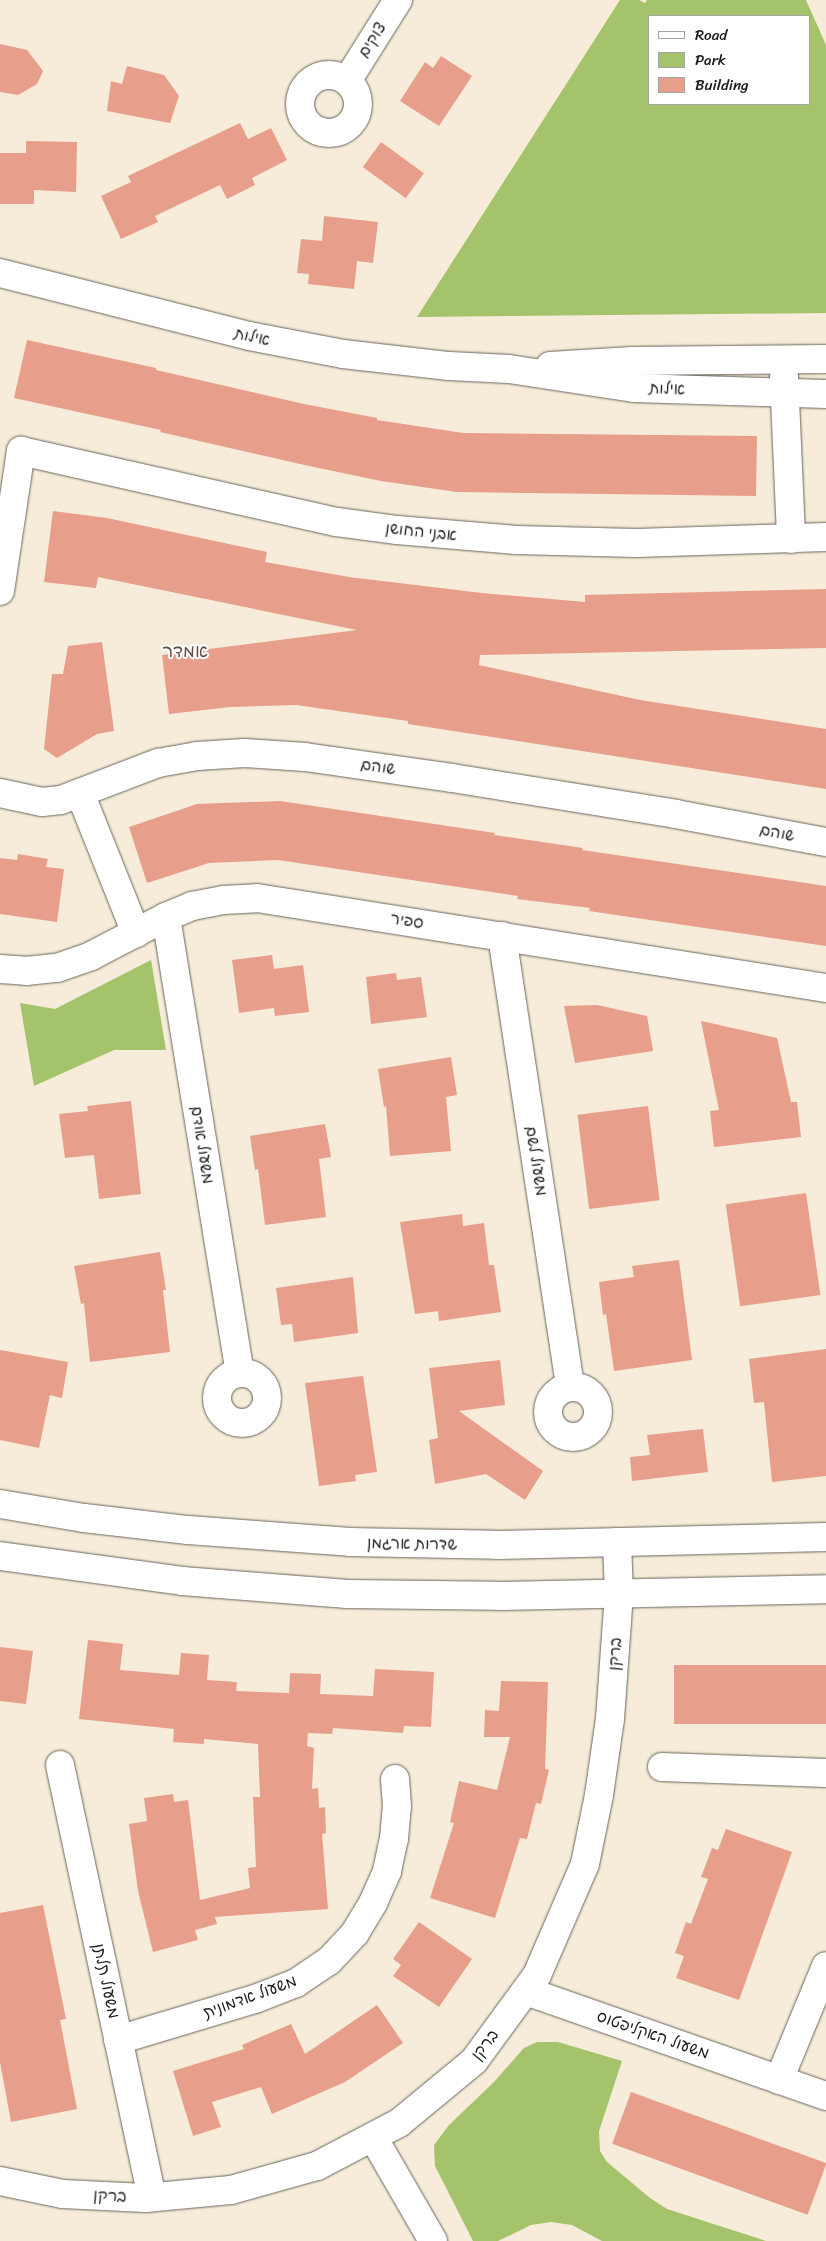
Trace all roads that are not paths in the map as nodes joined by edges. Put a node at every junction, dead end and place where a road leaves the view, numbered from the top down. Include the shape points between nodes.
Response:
1 (398, 0) edge
2 (347, 81) dead end
3 (0, 274) edge
4 (784, 359) junction
5 (826, 359) edge
6 (510, 369) junction
7 (785, 393) junction
8 (826, 394) edge
9 (826, 537) edge
10 (791, 539) junction
11 (0, 591) edge
12 (0, 793) edge
13 (80, 794) junction
14 (826, 842) edge
15 (166, 917) junction
16 (136, 933) junction
17 (502, 936) junction
18 (0, 969) edge
19 (826, 988) edge
20 (240, 1373) dead end
21 (570, 1386) dead end
22 (0, 1504) edge
23 (826, 1538) edge
24 (617, 1542) junction
25 (0, 1556) edge
26 (826, 1589) edge
27 (619, 1594) junction
28 (60, 1765) dead end
29 (662, 1767) dead end
30 (826, 1773) edge
31 (395, 1779) dead end
32 (826, 1966) edge
33 (526, 1991) junction
34 (118, 2040) junction
35 (779, 2080) junction
36 (826, 2096) edge
37 (373, 2137) junction
38 (0, 2180) edge
39 (152, 2197) junction
40 (433, 2241) edge

1 - 2 street, צוקים
3 - 6 street, אילות via 295,346 394,360
4 - 5 street, אילות
4 - 6 street, אילות via 632,361
4 - 7 street
6 - 7 street, אילות via 634,388
7 - 8 street, אילות
7 - 10 street
9 - 10 street
10 - 11 street, אבני החושן via 587,542 397,530 337,522 21,451
12 - 13 street via 42,802
13 - 14 street, שוהם via 127,773 197,756 305,757 536,790
13 - 16 street
15 - 16 street, ספיר
15 - 17 street, ספיר via 207,903 257,898
15 - 20 street, משעול אודם
16 - 18 street, ספיר via 92,956 57,968
17 - 19 street, ספיר
17 - 21 street, משעול לשם
22 - 24 street, שדרות ארגמן via 126,1524 296,1540 453,1545
23 - 24 street, שדרות ארגמן
24 - 27 street, ברקן
25 - 27 street via 146,1578 320,1592 452,1596
26 - 27 street
27 - 33 street, ברקן via 610,1719 585,1864 537,1975
28 - 34 street, משעול תלתן
29 - 30 street
31 - 34 street, משעול אדמונית via 395,1831 386,1871 374,1903 355,1933 329,1960 296,1983 255,1999
32 - 35 street
33 - 35 street, משעול האקליפטוס
33 - 37 street, ברקן via 474,2061 399,2123
34 - 39 street, משעול תלתן
35 - 36 street, משעול האקליפטוס
37 - 39 street, ברקן via 317,2166 241,2187
37 - 40 street
38 - 39 street, ברקן via 64,2194

